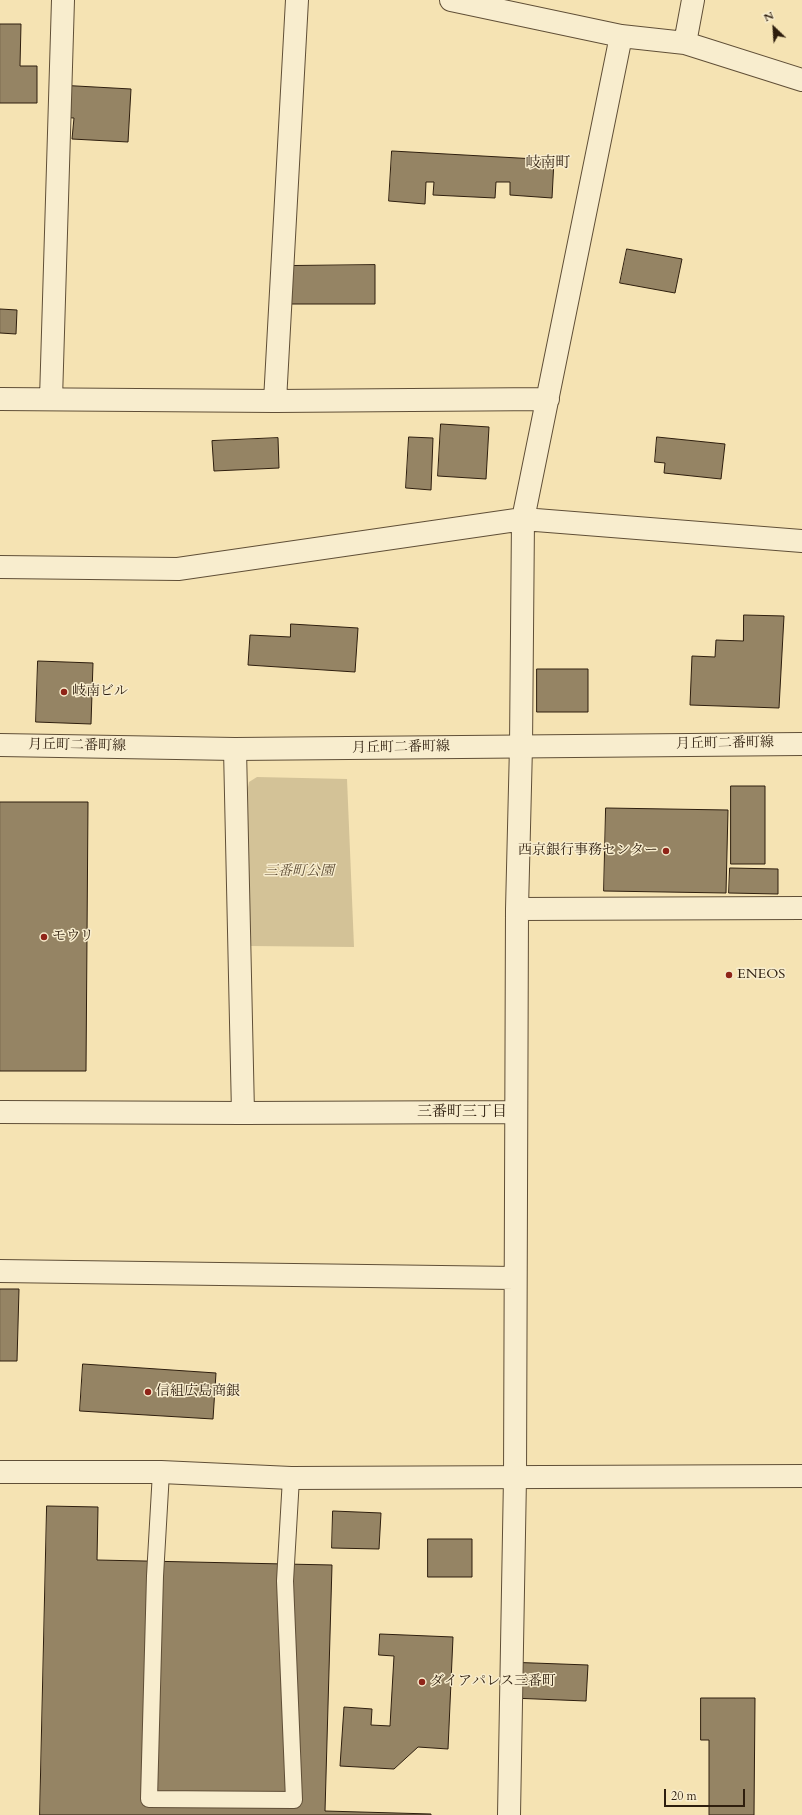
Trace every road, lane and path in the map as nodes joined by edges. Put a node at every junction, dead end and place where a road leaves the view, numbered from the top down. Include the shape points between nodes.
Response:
1 (62, 0) edge
2 (297, 0) edge
3 (451, 0) edge
4 (693, 0) edge
5 (621, 36) junction
6 (685, 43) junction
7 (802, 80) edge
8 (0, 399) edge
9 (51, 399) junction
10 (548, 399) junction
11 (275, 401) junction
12 (523, 519) junction
13 (802, 541) edge
14 (0, 567) edge
15 (802, 744) edge
16 (0, 745) edge
17 (521, 746) junction
18 (235, 749) junction
19 (802, 908) edge
20 (517, 909) junction
21 (0, 1112) edge
22 (516, 1112) junction
23 (243, 1113) junction
24 (0, 1271) edge
25 (514, 1278) junction
26 (0, 1472) edge
27 (161, 1472) junction
28 (515, 1476) junction
29 (802, 1476) edge
30 (291, 1478) junction
31 (294, 1808) edge
32 (509, 1815) edge

1 - 9 street
2 - 11 street
3 - 5 street
4 - 6 street
5 - 6 street
5 - 10 street
6 - 7 street
8 - 9 street
9 - 11 street
10 - 11 street
10 - 12 street
12 - 13 street
12 - 14 street via 178,569
12 - 17 street
15 - 17 street, 月丘町二番町線
16 - 18 street, 月丘町二番町線
17 - 18 street, 月丘町二番町線
17 - 20 street
18 - 23 street
19 - 20 street
20 - 22 street
21 - 23 street
22 - 23 street
22 - 25 street
24 - 25 street
25 - 28 street
26 - 27 street
27 - 30 street
27 - 31 lane via 155,1576 149,1799
28 - 29 street
28 - 30 street
28 - 32 street
30 - 31 lane via 285,1581

